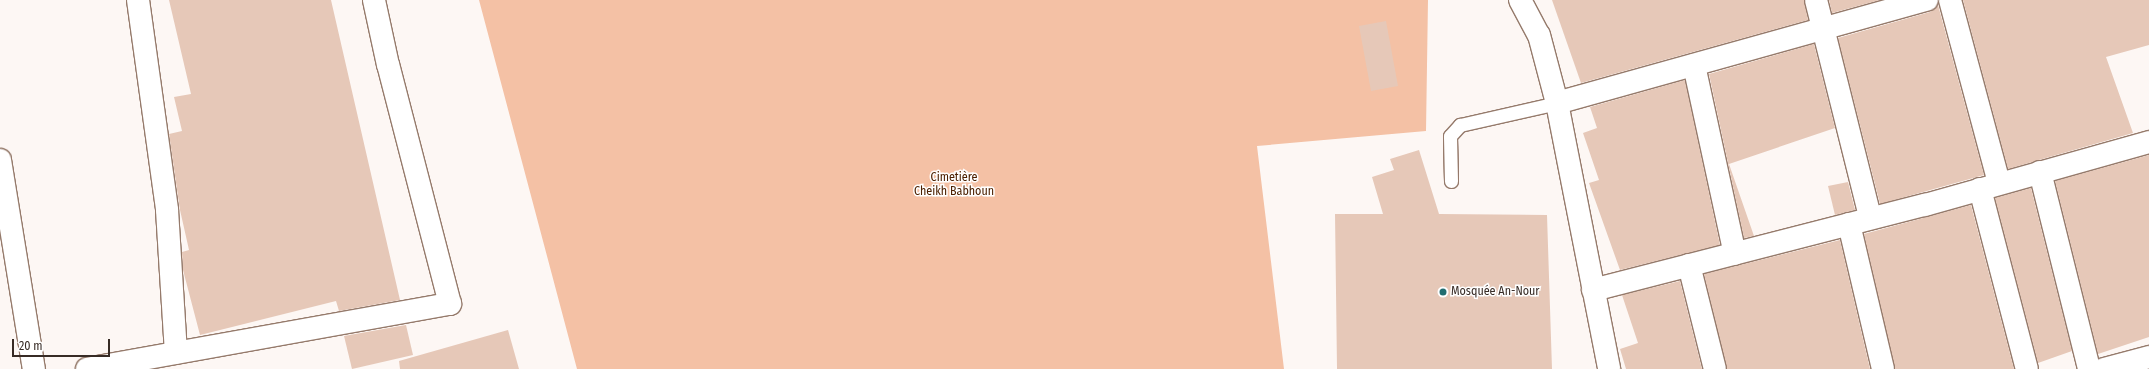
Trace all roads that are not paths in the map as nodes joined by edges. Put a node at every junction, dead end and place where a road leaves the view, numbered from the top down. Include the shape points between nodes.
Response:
1 (138, 0) edge
2 (374, 0) edge
3 (1520, 0) edge
4 (1816, 0) edge
5 (1927, 0) edge
6 (1950, 0) edge
7 (1823, 28) junction
8 (1694, 65) junction
9 (1557, 103) junction
10 (2149, 142) edge
11 (0, 160) edge
12 (2040, 172) junction
13 (1451, 181) dead end
14 (1989, 186) junction
15 (1870, 217) junction
16 (1849, 224) junction
17 (1735, 254) junction
18 (1690, 265) junction
19 (1593, 290) junction
20 (176, 353) junction
21 (2149, 357) edge
22 (34, 369) edge
23 (87, 369) edge
24 (1609, 369) edge
25 (1715, 369) edge
26 (1883, 369) edge
27 (2027, 369) edge
28 (2089, 369) edge
29 (2104, 369) edge

1 - 20 street via 167,210
2 - 20 street via 388,65 450,304
3 - 9 street via 1539,35
4 - 7 street
5 - 7 street
6 - 14 street
7 - 8 street
7 - 15 street
8 - 9 street
8 - 17 street
9 - 13 lane via 1460,124 1450,136
9 - 19 street
10 - 12 street
11 - 22 street
12 - 14 street
12 - 28 street
14 - 15 street
14 - 27 street
15 - 16 street
16 - 17 street
16 - 26 street
17 - 18 street
18 - 19 street
18 - 25 street
19 - 24 street
20 - 23 street
21 - 29 street

